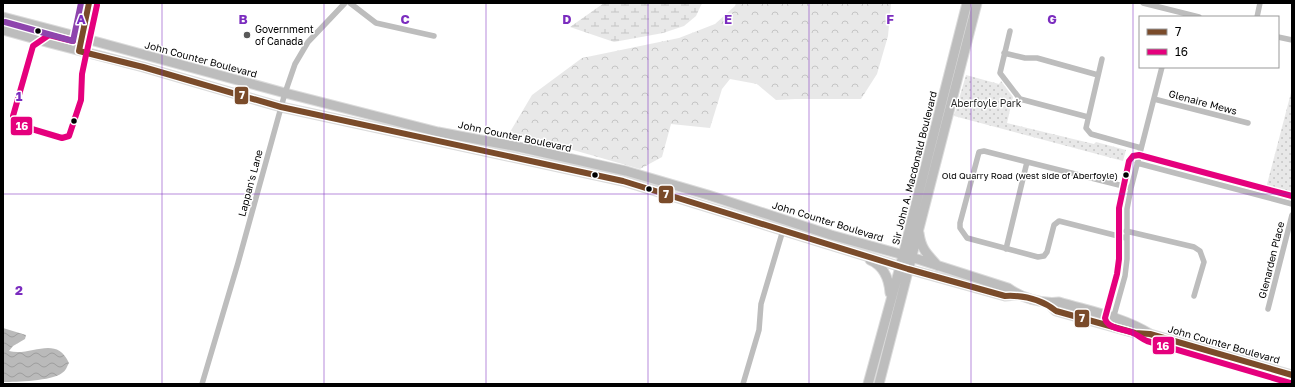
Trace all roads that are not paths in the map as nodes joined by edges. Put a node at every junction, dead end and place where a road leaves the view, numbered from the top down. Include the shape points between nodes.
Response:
1 (89, 3) edge
2 (345, 3) edge
3 (350, 3) edge
4 (967, 3) edge
5 (977, 3) edge
6 (1143, 3) edge
7 (1260, 3) edge
8 (1175, 14) edge
9 (1191, 16) edge
10 (1257, 16) edge
11 (3, 17) edge
12 (3, 30) edge
13 (1010, 31) dead end
14 (434, 36) dead end
15 (1279, 37) edge
16 (82, 38) junction
17 (1292, 40) edge
18 (79, 51) junction
19 (1004, 53) junction
20 (1102, 59) dead end
21 (1162, 68) edge
22 (1098, 75) junction
23 (285, 93) junction
24 (1154, 99) junction
25 (281, 107) junction
26 (1088, 117) junction
27 (1248, 123) dead end
28 (1141, 148) junction
29 (1027, 162) junction
30 (1137, 163) junction
31 (1131, 188) junction
32 (1292, 204) edge
33 (1292, 215) edge
34 (783, 230) junction
35 (919, 230) junction
36 (1126, 231) junction
37 (1126, 238) junction
38 (1006, 249) junction
39 (847, 250) junction
40 (907, 256) junction
41 (938, 267) junction
42 (904, 268) junction
43 (1017, 295) junction
44 (1194, 296) dead end
45 (890, 298) junction
46 (1268, 309) dead end
47 (1112, 322) junction
48 (1292, 375) edge
49 (202, 384) edge
50 (743, 384) edge
51 (868, 384) edge
52 (879, 384) edge

1 - 16 street
2 - 23 street, Lappan's Lane via 308,42
3 - 14 street via 376,23
4 - 40 main road, Sir John A. Macdonald Boulevard
5 - 35 main road, Sir John A. Macdonald Boulevard
6 - 8 street
7 - 10 street
8 - 9 street
11 - 16 main road, John Counter Boulevard
12 - 18 main road, John Counter Boulevard
13 - 19 street
15 - 17 street
16 - 18 street
16 - 23 main road, John Counter Boulevard
18 - 25 main road, John Counter Boulevard
19 - 22 street via 1037,58
19 - 26 street via 1000,73 1020,100
20 - 22 street
21 - 24 street
22 - 26 street
23 - 25 street, Lappan's Lane
23 - 40 main road, John Counter Boulevard via 438,132 626,171
24 - 27 street, Glenaire Mews
24 - 28 street
25 - 34 main road, John Counter Boulevard via 623,181
25 - 49 street, Lappan's Lane
26 - 28 street via 1086,128 1091,134
28 - 30 street
29 - 31 street
29 - 38 street
29 - 38 street via 984,150 979,152 960,222 960,228 967,238
30 - 31 street
30 - 32 street
31 - 36 street
33 - 46 street, Glenarden Place
34 - 39 main road, John Counter Boulevard
34 - 50 street via 761,304 759,330
35 - 40 main road, Sir John A. Macdonald Boulevard
35 - 41 main road via 924,251
36 - 37 street
36 - 44 street via 1194,247 1200,251 1204,262
37 - 38 street via 1059,221 1054,225 1044,256 1038,257
37 - 47 street via 1125,276
39 - 42 main road, John Counter Boulevard
39 - 45 main road via 875,262 885,273
40 - 41 main road, John Counter Boulevard
40 - 42 main road, Sir John A. Macdonald Boulevard
41 - 43 main road, John Counter Boulevard via 1008,288
42 - 43 main road, John Counter Boulevard via 1005,296
42 - 45 main road, Sir John A. Macdonald Boulevard
42 - 52 main road, Sir John A. Macdonald Boulevard
43 - 47 main road, John Counter Boulevard via 1048,303 1059,302
45 - 51 main road, Sir John A. Macdonald Boulevard
47 - 48 main road, John Counter Boulevard via 1138,326 1150,334

